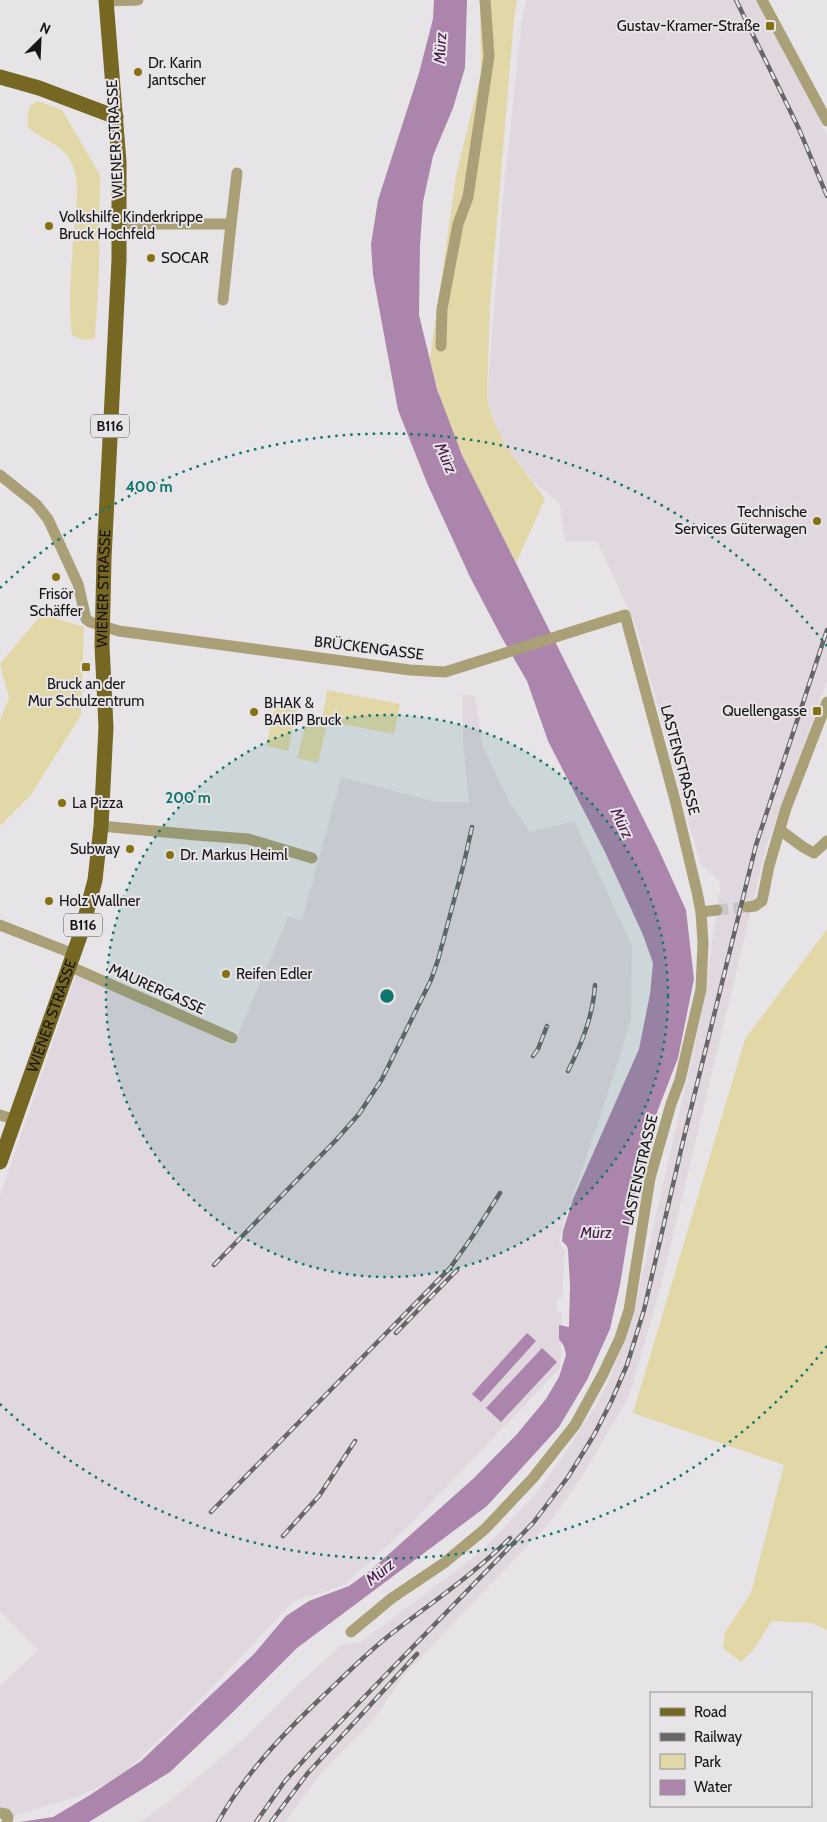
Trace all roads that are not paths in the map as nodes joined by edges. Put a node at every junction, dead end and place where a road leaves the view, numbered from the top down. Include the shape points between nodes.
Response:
1 (106, 0) edge
2 (138, 0) edge
3 (485, 0) edge
4 (762, 0) edge
5 (0, 77) edge
6 (116, 117) junction
7 (827, 121) edge
8 (237, 173) dead end
9 (119, 224) junction
10 (231, 224) junction
11 (223, 300) dead end
12 (441, 346) dead end
13 (0, 475) edge
14 (625, 616) joint
15 (102, 626) junction
16 (827, 702) edge
17 (101, 826) junction
18 (780, 830) junction
19 (827, 841) edge
20 (312, 858) dead end
21 (747, 907) tunnel mouth
22 (717, 910) tunnel mouth
23 (701, 912) junction
24 (0, 925) edge
25 (72, 960) junction
26 (232, 1038) dead end
27 (0, 1115) edge
28 (16, 1120) junction
29 (0, 1162) edge
30 (351, 1632) dead end
31 (0, 1813) edge
32 (7, 1822) edge

1 - 2 street
1 - 6 main road, WIENER STRASSE / B116
3 - 12 street via 490,56 468,197 458,224 442,309
4 - 7 street
5 - 6 main road
6 - 9 main road, WIENER STRASSE / B116
8 - 10 street
9 - 10 street
9 - 15 main road, WIENER STRASSE / B116
10 - 11 street
13 - 15 street via 36,504 48,519 78,584 86,619
14 - 15 street, BRÜCKENGASSE via 445,672 119,631
14 - 23 street, LASTENSTRASSE via 676,800
15 - 17 main road, WIENER STRASSE / B116 via 106,726
16 - 18 street
17 - 20 street via 248,839
17 - 25 main road, WIENER STRASSE / B116 via 95,880
18 - 19 street via 814,853
18 - 21 street via 762,901
22 - 23 street
23 - 30 street, LASTENSTRASSE via 701,989 680,1080 650,1178 628,1310 620,1338 575,1425 533,1478 486,1529
24 - 25 street, MAURERGASSE
25 - 26 street, MAURERGASSE
25 - 28 main road, WIENER STRASSE / B116
27 - 28 street
28 - 29 main road, WIENER STRASSE / B116
31 - 32 street via 6,1814

